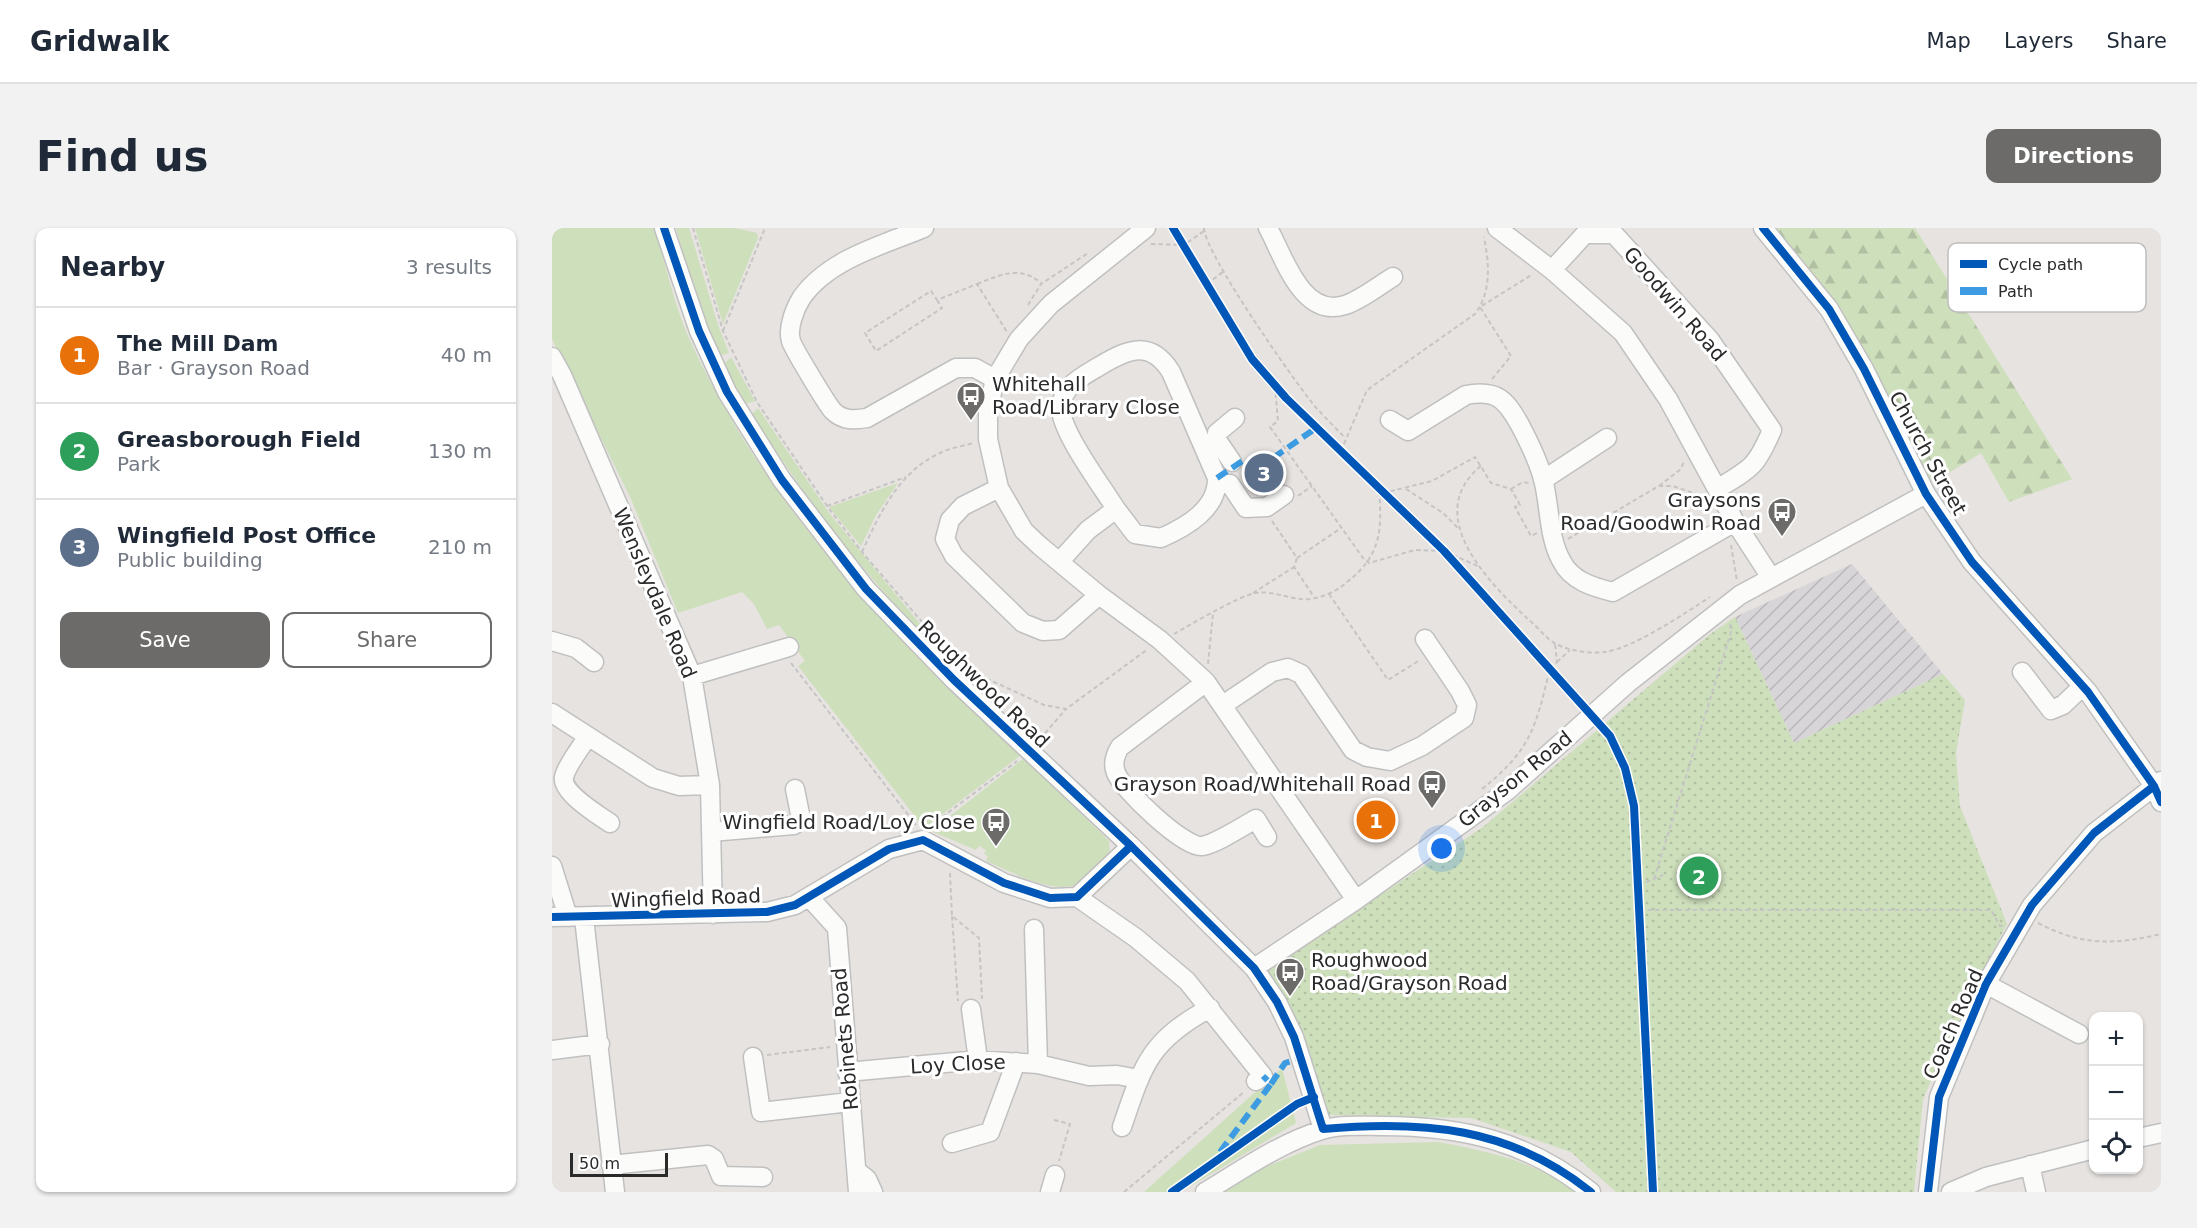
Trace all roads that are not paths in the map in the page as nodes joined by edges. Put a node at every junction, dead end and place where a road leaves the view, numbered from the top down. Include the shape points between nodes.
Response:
1 (664, 228) edge
2 (924, 228) edge
3 (1268, 228) edge
4 (1497, 228) edge
5 (1763, 228) edge
6 (1134, 232) edge
7 (1549, 268) junction
8 (1393, 277) dead end
9 (552, 357) edge
10 (995, 379) junction
11 (1235, 418) dead end
12 (1390, 420) dead end
13 (1607, 438) dead end
14 (1211, 443) junction
15 (1232, 462) dead end
16 (1543, 480) junction
17 (1217, 484) junction
18 (999, 488) junction
19 (1712, 494) junction
20 (1926, 494) junction
21 (1284, 495) dead end
22 (1116, 509) junction
23 (1731, 524) junction
24 (1060, 561) junction
25 (1770, 576) junction
26 (1099, 595) junction
27 (552, 641) edge
28 (1429, 645) road end
29 (789, 654) road end
30 (594, 662) dead end
31 (2022, 672) dead end
32 (692, 676) junction
33 (1206, 682) junction
34 (2083, 686) junction
35 (1223, 705) junction
36 (552, 713) edge
37 (588, 736) junction
38 (710, 786) junction
39 (795, 789) dead end
40 (2159, 789) edge
41 (610, 823) dead end
42 (711, 832) junction
43 (1267, 837) dead end
44 (1131, 846) junction
45 (552, 866) edge
46 (808, 897) junction
47 (1077, 897) junction
48 (1356, 900) junction
49 (713, 914) junction
50 (568, 917) edge
51 (1034, 929) dead end
52 (1254, 968) junction
53 (1986, 984) junction
54 (1210, 1008) junction
55 (971, 1009) road end
56 (2079, 1034) dead end
57 (600, 1044) junction
58 (552, 1050) edge
59 (753, 1057) road end
60 (978, 1060) junction
61 (1016, 1062) junction
62 (1038, 1064) junction
63 (847, 1072) junction
64 (1139, 1078) junction
65 (1256, 1082) road end
66 (850, 1102) junction
67 (1122, 1127) dead end
68 (1323, 1129) junction
69 (2161, 1133) edge
70 (2143, 1136) edge
71 (952, 1143) dead end
72 (2089, 1150) edge
73 (2030, 1165) junction
74 (612, 1166) junction
75 (764, 1177) dead end
76 (859, 1186) edge
77 (615, 1192) edge
78 (1204, 1192) edge
79 (1591, 1192) edge
80 (1928, 1192) edge
81 (1951, 1192) edge
82 (2036, 1192) edge

1 - 44 street, Roughwood Road via 699,331 727,392 782,480 866,589 954,680
2 - 10 street via 847,261 820,278 802,297 793,316 791,340 834,411 852,421 867,418 956,368 975,368
3 - 8 street via 1302,291 1316,304 1330,308 1346,305
4 - 7 street
5 - 20 street, Church Street via 1829,309 1864,369
6 - 10 street via 1051,304 1019,339
7 - 19 street via 1623,333 1668,399
7 - 19 street, Goodwin Road via 1585,234 1614,234 1710,340 1772,430 1759,460
9 - 32 street, Wensleydale Road
10 - 18 street via 988,411 988,439
11 - 14 street via 1222,427
12 - 16 street via 1408,431 1466,395 1493,394 1508,405 1531,444
13 - 16 street
14 - 15 street
14 - 17 street
14 - 22 street via 1164,361 1153,353 1124,351 1075,381 1062,400 1063,423
16 - 23 street via 1561,561 1584,584 1613,592
17 - 21 street via 1230,484 1246,508 1267,507
17 - 22 street via 1205,510 1161,538 1135,534
18 - 24 street via 1024,531
18 - 26 street via 963,506 950,520 945,538 954,556 1023,623 1043,631 1059,630
19 - 23 street
20 - 25 street, Grayson Road
20 - 34 street, Church Street via 1972,562
22 - 24 street via 1088,530
23 - 25 street
24 - 26 street
25 - 48 street, Grayson Road via 1726,605 1628,683 1507,791
26 - 33 street via 1160,640
27 - 30 street via 576,648
28 - 35 street via 1467,705 1464,718 1422,746 1390,761 1353,750 1301,674 1288,668 1272,672
29 - 32 street
31 - 34 street via 2051,710 2063,705
32 - 38 street, Wensleydale Road
33 - 35 street
33 - 43 street via 1120,747 1114,758 1115,772 1170,830 1191,845 1203,846 1256,819
34 - 40 street, Church Street
35 - 48 street
36 - 37 street
37 - 38 street via 653,778 679,786
37 - 41 street via 564,777 564,785
38 - 42 street, Wensleydale Road
39 - 42 street via 801,819 794,825
40 - 53 street, Coach Road via 2094,833 2032,905
42 - 49 street, Wensleydale Road
44 - 47 street
44 - 52 street, Roughwood Road
45 - 50 street
46 - 47 street, Wingfield Road via 889,849 923,840 1004,883 1050,898
46 - 49 street, Wingfield Road via 767,912
46 - 63 street, Robinets Road via 837,928
47 - 54 street via 1136,938 1187,981
48 - 52 street, Grayson Road
49 - 50 street, Wingfield Road
50 - 57 street
51 - 62 street
52 - 68 street, Roughwood Road via 1294,1037
53 - 56 street
53 - 80 street, Coach Road via 1940,1096
54 - 64 street via 1187,1020 1152,1052
54 - 65 street via 1263,1076
55 - 60 street
57 - 58 street
57 - 74 street
59 - 66 street via 761,1112
60 - 61 street, Loy Close
60 - 63 street, Loy Close
61 - 62 street, Loy Close
61 - 71 street via 990,1132
62 - 64 street, Loy Close via 1089,1076 1117,1074
63 - 66 street, Robinets Road
64 - 67 street
66 - 76 street, Robinets Road
68 - 78 street
68 - 79 street via 1405,1126 1502,1141 1565,1171
69 - 70 street
72 - 73 street
73 - 81 street
73 - 82 street
74 - 75 street via 708,1155 721,1176
74 - 77 street

